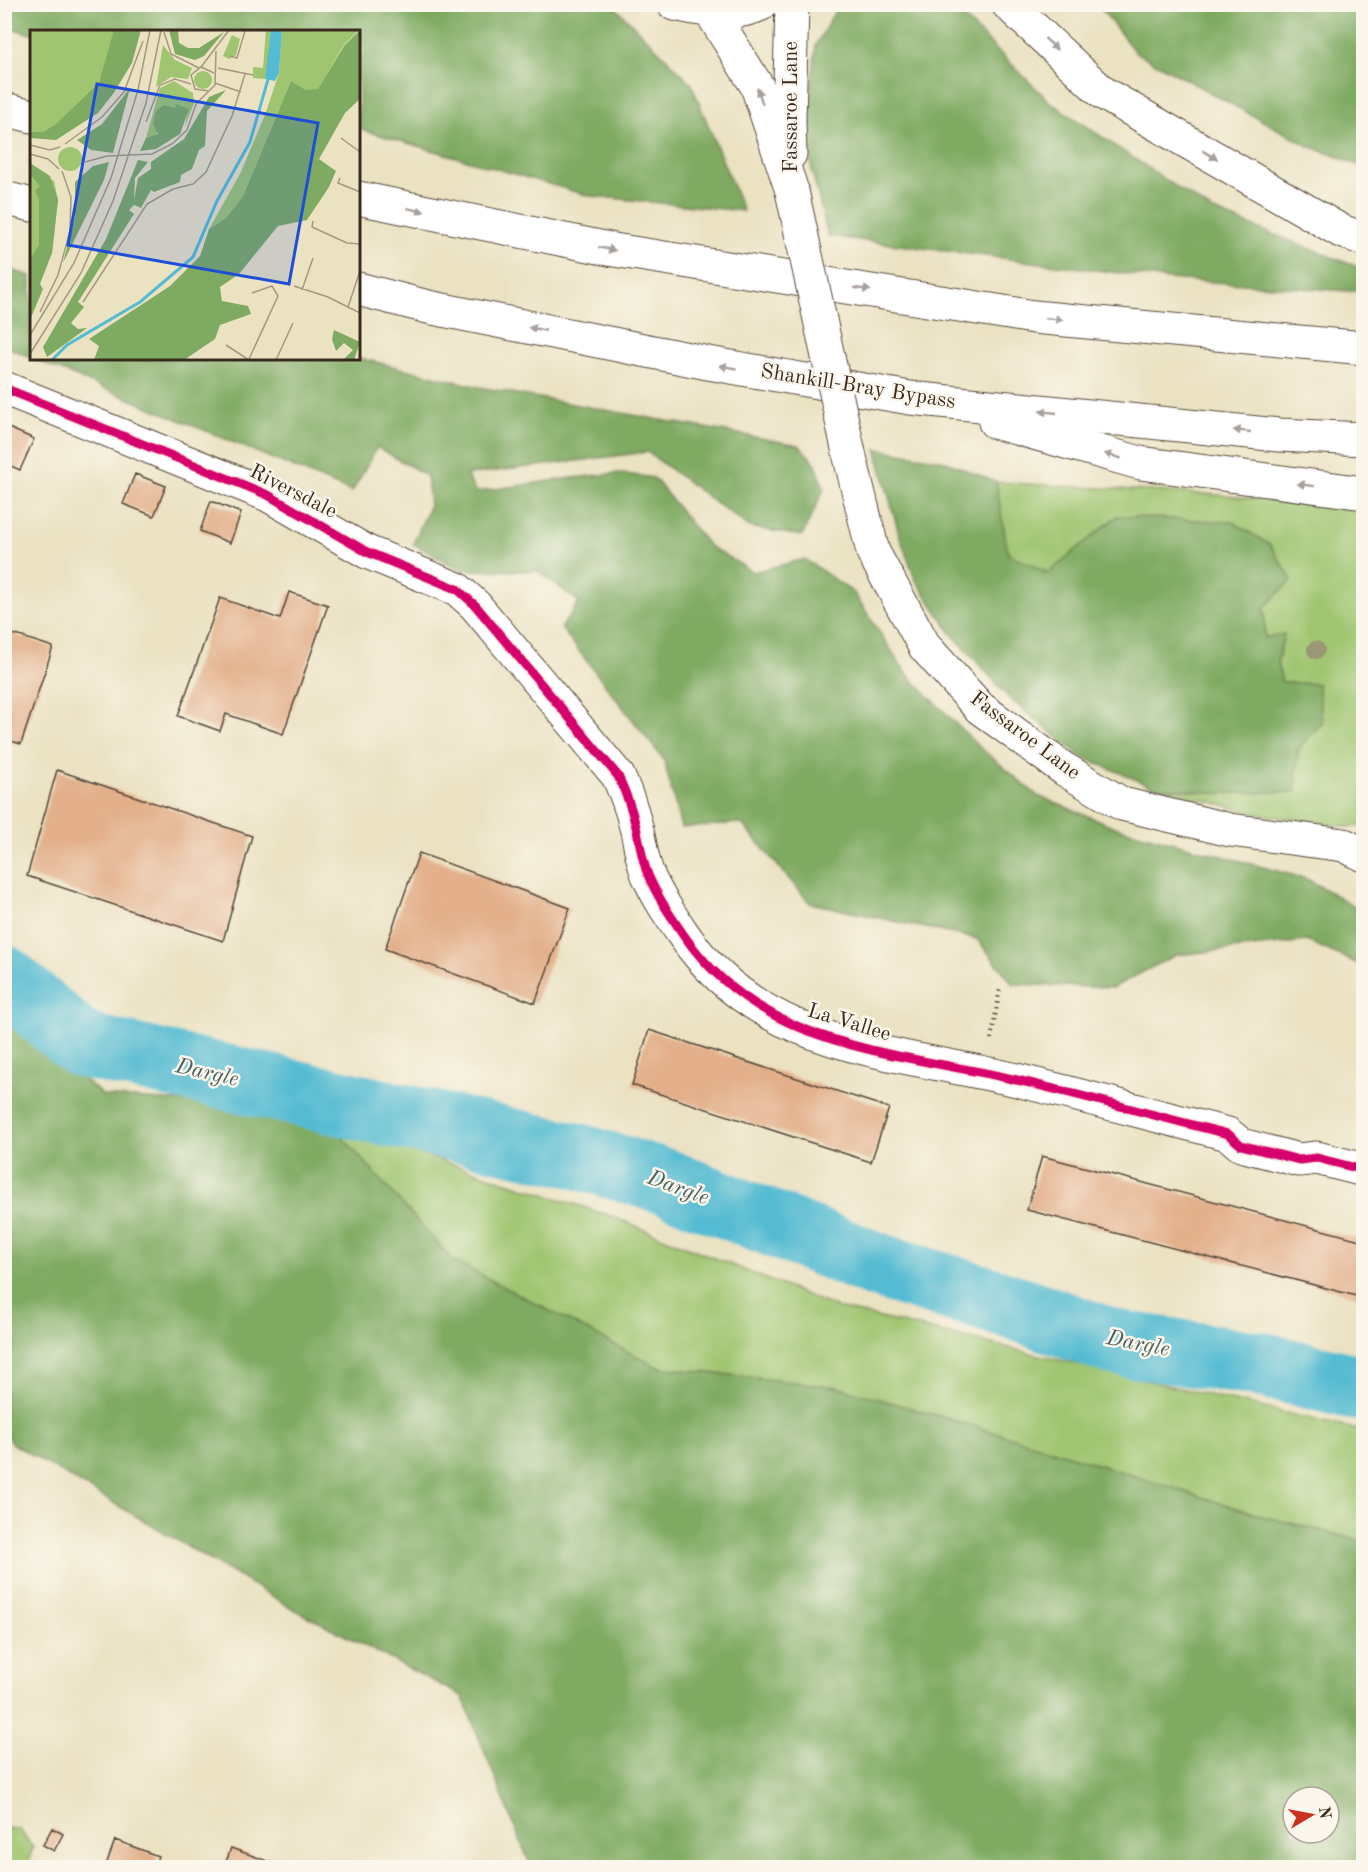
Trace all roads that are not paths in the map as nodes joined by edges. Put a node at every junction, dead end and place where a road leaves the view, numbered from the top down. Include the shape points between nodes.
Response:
1 (674, 4) edge
2 (761, 4) edge
3 (792, 4) edge
4 (1008, 4) edge
5 (711, 12) junction
6 (4, 109) edge
7 (30, 116) edge
8 (792, 192) junction
9 (4, 198) edge
10 (360, 198) edge
11 (30, 204) edge
12 (1364, 239) edge
13 (360, 290) edge
14 (1364, 348) edge
15 (4, 388) edge
16 (910, 398) junction
17 (1364, 439) edge
18 (1364, 493) edge
19 (510, 647) joint
20 (1357, 847) edge
21 (1364, 1170) edge

1 - 5 main road
2 - 5 main road
3 - 8 main road, Fassaroe Lane
4 -> 12 main road via 1103,93 1341,231
8 -> 5 main road, Fassaroe Lane via 757,86
6 - 7 main road
8 - 20 main road, Fassaroe Lane, bridge via 873,552 925,647 980,708 1064,769 1122,804 1230,830
9 - 11 main road
10 -> 14 main road via 614,250 1034,317
16 -> 13 main road, Shankill-Bray Bypass via 708,363 428,307
15 - 19 main road, Riversdale via 268,495 367,552 457,589 475,604
17 -> 16 main road, Shankill-Bray Bypass via 1280,435
18 -> 16 main road via 1140,463
19 - 21 main road, La Vallee via 618,776 636,824 641,855 657,893 684,936 734,989 766,1011 843,1044 984,1073 1228,1134 1241,1145 1299,1160 1317,1158

